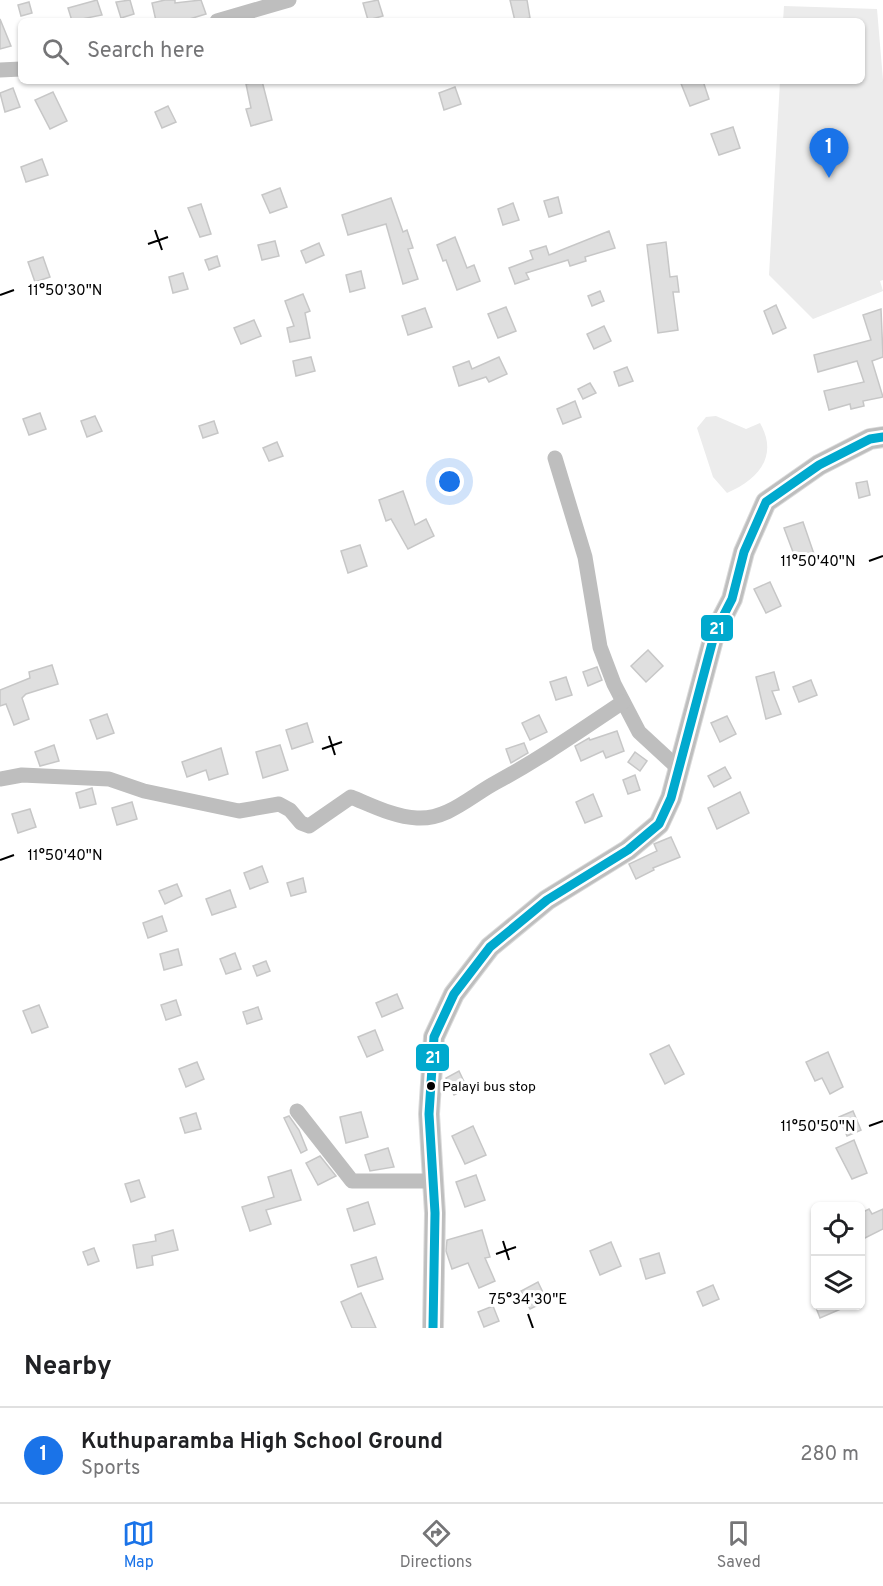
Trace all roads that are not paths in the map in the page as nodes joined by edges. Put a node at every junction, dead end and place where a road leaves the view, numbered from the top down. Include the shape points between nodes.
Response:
1 (289, 0) edge
2 (227, 18) edge
3 (18, 69) edge
4 (0, 70) edge
5 (883, 437) edge
6 (555, 458) dead end
7 (623, 702) junction
8 (678, 768) junction
9 (0, 779) edge
10 (297, 1111) dead end
11 (433, 1181) junction
12 (433, 1328) edge

1 - 2 street
3 - 4 street
5 - 8 main road via 819,465 766,502 744,552 732,599 714,632
6 - 7 street via 585,557 600,647
7 - 8 street via 639,732
7 - 9 street via 516,774 456,808 418,818 351,797 309,826 279,804 239,811 144,791 109,779 22,775
8 - 11 main road via 671,798 659,824 628,850 547,900 490,947 454,994 434,1037 429,1114
10 - 11 street via 352,1181
11 - 12 main road

